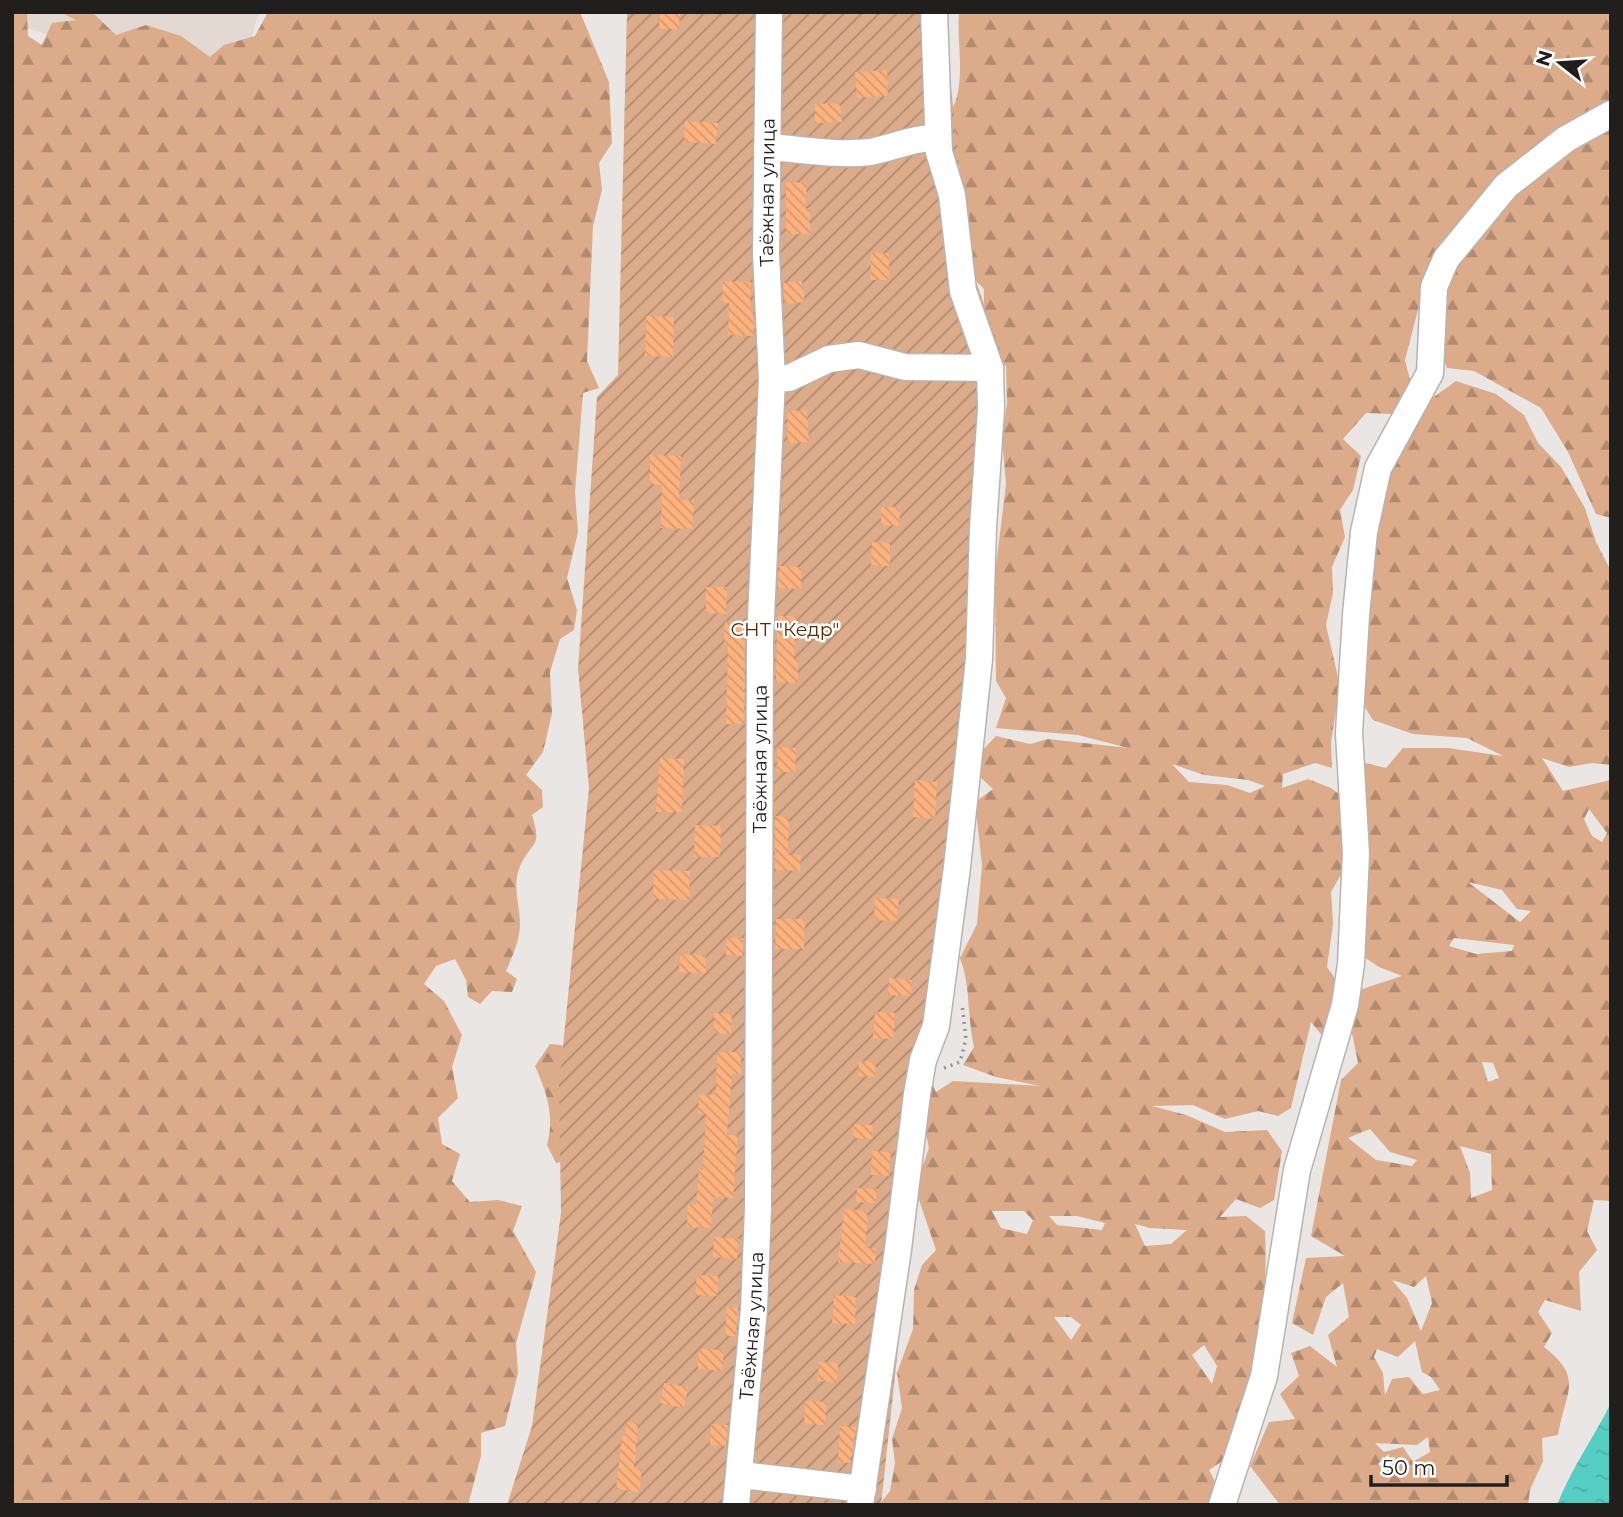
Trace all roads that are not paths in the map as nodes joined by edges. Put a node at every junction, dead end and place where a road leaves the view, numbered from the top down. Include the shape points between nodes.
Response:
1 (769, 12) edge
2 (934, 12) edge
3 (1611, 114) edge
4 (938, 138) junction
5 (767, 147) junction
6 (990, 368) junction
7 (772, 379) junction
8 (741, 1475) junction
9 (862, 1497) edge
10 (736, 1505) edge
11 (1222, 1505) edge

1 - 5 street, Таёжная улица
2 - 4 street
3 - 11 street via 1566,139 1506,186 1446,259 1434,287 1430,373 1378,468 1364,532 1356,615 1349,733 1356,854 1345,1005 1297,1170 1264,1376
4 - 5 street via 844,154
4 - 6 street via 958,233 963,291
5 - 7 street, Таёжная улица
6 - 7 street via 905,367 859,355 829,359 789,378
6 - 9 street via 979,659 957,867 936,1026 917,1094
7 - 8 street, Таёжная улица via 760,604 758,1208
8 - 9 street
8 - 10 street, Таёжная улица

